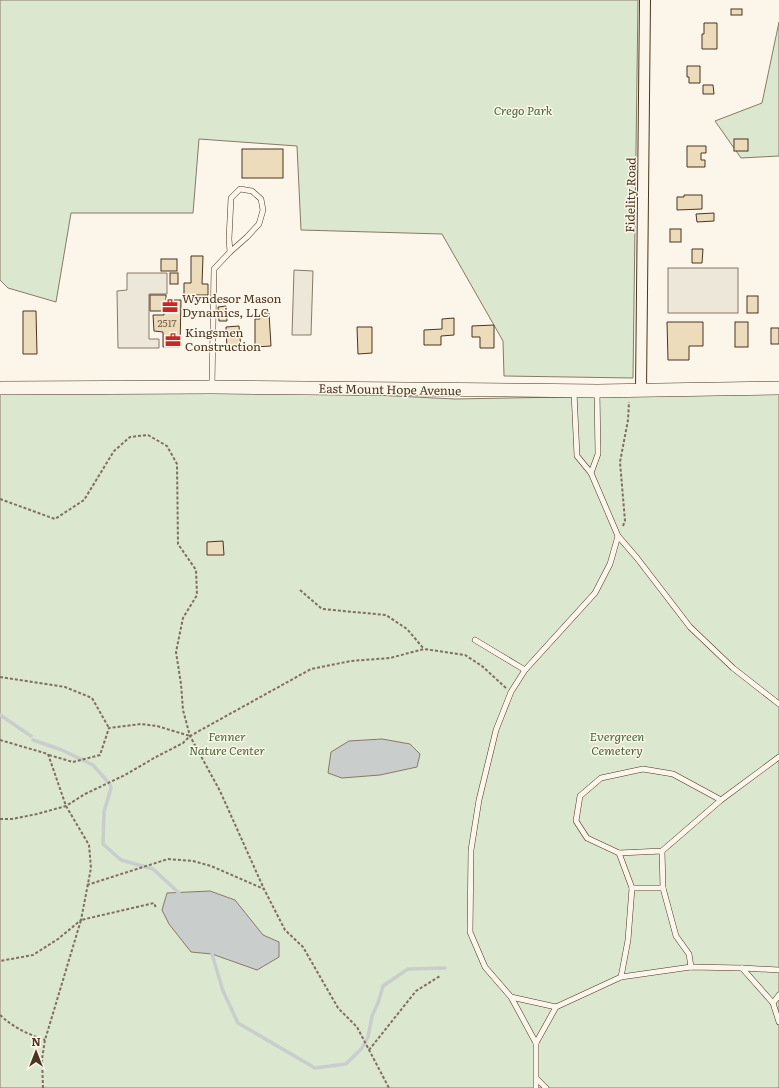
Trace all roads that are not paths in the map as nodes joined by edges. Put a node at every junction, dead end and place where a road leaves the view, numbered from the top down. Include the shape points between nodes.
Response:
1 (645, 0) edge
2 (230, 252) junction
3 (212, 387) junction
4 (0, 388) edge
5 (779, 388) edge
6 (641, 390) junction
7 (574, 391) junction
8 (597, 392) junction
9 (592, 473) junction
10 (618, 536) junction
11 (475, 640) dead end
12 (524, 670) junction
13 (779, 704) edge
14 (779, 757) edge
15 (721, 800) junction
16 (662, 851) junction
17 (619, 853) junction
18 (632, 888) junction
19 (662, 888) junction
20 (691, 967) junction
21 (742, 968) junction
22 (779, 970) edge
23 (621, 977) junction
24 (779, 995) edge
25 (511, 997) junction
26 (773, 1003) junction
27 (556, 1007) junction
28 (779, 1022) edge
29 (536, 1043) junction
30 (537, 1079) junction
31 (536, 1088) edge
32 (546, 1088) edge

1 - 6 street, Fidelity Road
2 - 2 lane via 258,224 263,210 261,199 252,191 240,189 231,198
2 - 3 lane via 214,269
3 - 4 street, East Mount Hope Avenue
3 - 7 street, East Mount Hope Avenue
5 - 6 street, East Mount Hope Avenue
6 - 8 street, East Mount Hope Avenue
7 - 8 street, East Mount Hope Avenue
7 - 9 lane via 577,456
8 - 9 lane via 598,454
9 - 10 lane
10 - 12 lane via 610,564 595,593
10 - 13 lane via 690,627 733,668
11 - 12 lane
12 - 25 lane via 511,692 496,730 479,800 471,850 470,932 485,967
14 - 15 lane
15 - 16 lane
15 - 17 lane via 673,774 643,769 601,778 580,796 576,820 588,838
16 - 17 lane
16 - 19 lane
17 - 18 lane
18 - 19 lane
18 - 23 lane via 628,940
19 - 20 lane via 676,936 689,954
20 - 21 lane
20 - 23 lane
21 - 22 lane
21 - 26 lane
23 - 27 lane
24 - 26 lane
25 - 27 lane
25 - 29 lane
26 - 28 lane
27 - 29 lane
29 - 30 lane
30 - 31 lane
30 - 32 lane

